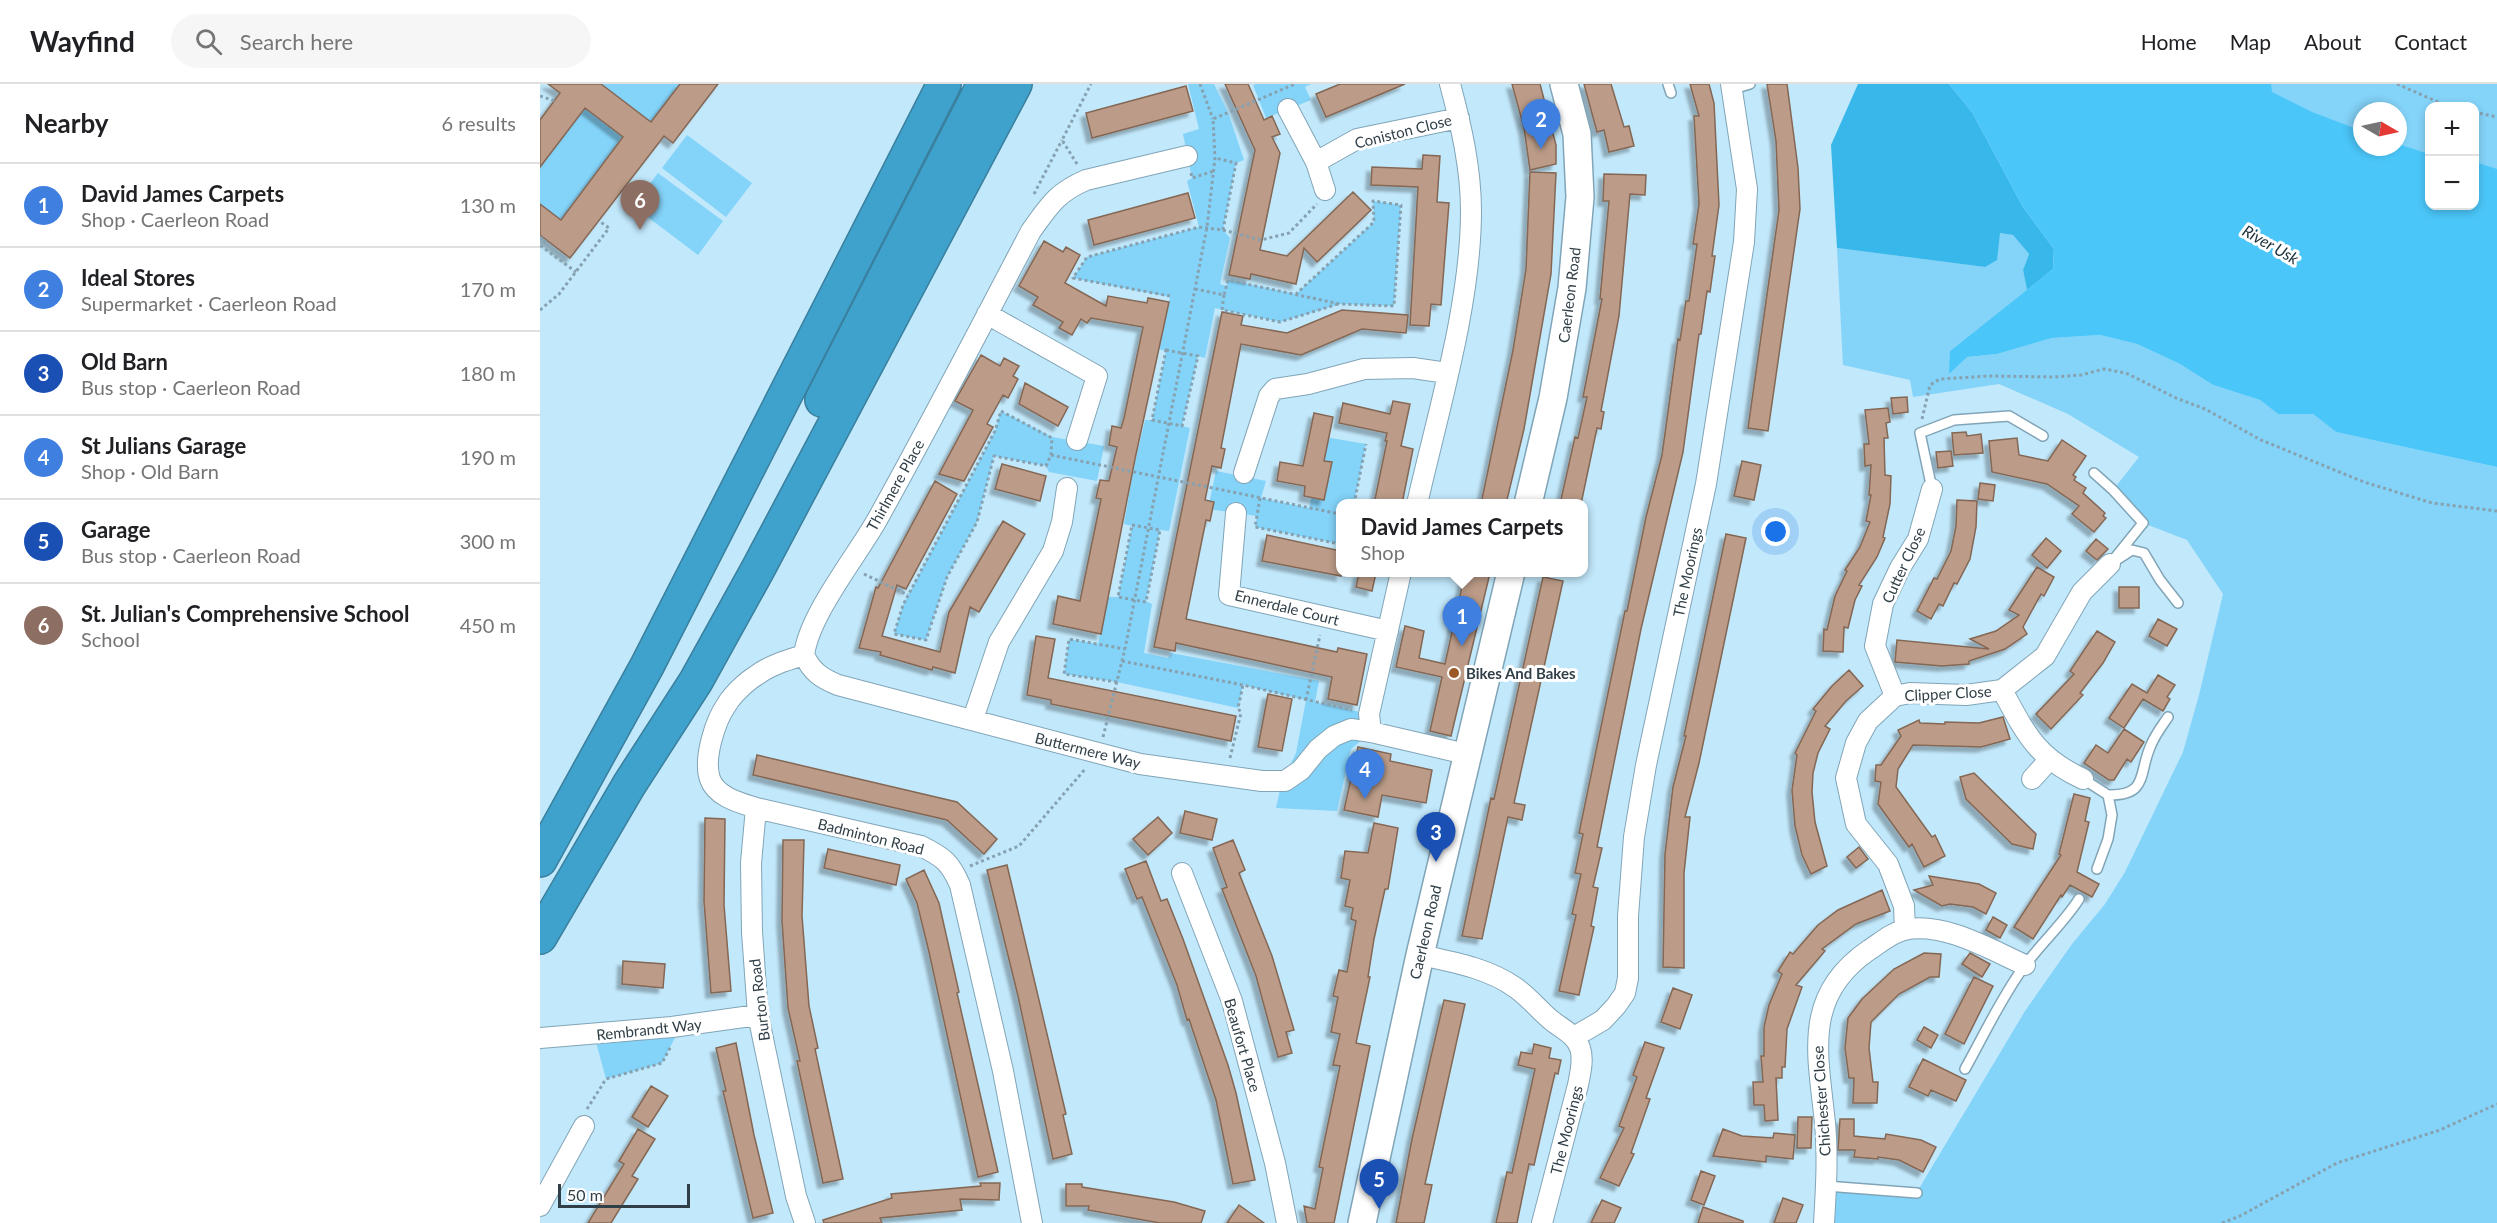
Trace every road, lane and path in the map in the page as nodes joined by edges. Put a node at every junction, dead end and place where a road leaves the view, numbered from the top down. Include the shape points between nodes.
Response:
1 (919, 84) edge
2 (944, 84) edge
3 (984, 84) edge
4 (1015, 84) edge
5 (1091, 84) edge
6 (1200, 84) edge
7 (1294, 84) edge
8 (1450, 84) edge
9 (1564, 84) edge
10 (2397, 84) edge
11 (1738, 86) edge
12 (540, 96) edge
13 (555, 101) dead end
14 (2438, 102) edge
15 (1288, 109) dead end
16 (2479, 113) edge
17 (2497, 117) edge
18 (1459, 118) junction
19 (1213, 119) junction
20 (1187, 156) dead end
21 (1215, 158) junction
22 (1316, 162) junction
23 (1086, 180) junction
24 (1325, 190) joint
25 (599, 220) dead end
26 (1207, 227) junction
27 (1223, 230) junction
28 (540, 237) edge
29 (576, 272) junction
30 (1195, 289) junction
31 (1296, 294) junction
32 (1224, 295) junction
33 (1170, 296) dead end
34 (1340, 303) junction
35 (540, 310) edge
36 (987, 314) junction
37 (1182, 353) junction
38 (1447, 374) junction
39 (1168, 424) junction
40 (1920, 433) junction
41 (2043, 436) dead end
42 (1366, 444) dead end
43 (1074, 449) junction
44 (1050, 455) junction
45 (1244, 473) joint
46 (2094, 473) dead end
47 (1158, 476) junction
48 (1067, 488) joint
49 (1932, 489) joint
50 (1260, 498) junction
51 (1354, 499) edge
52 (1418, 499) edge
53 (1529, 499) edge
54 (1238, 503) junction
55 (2497, 511) edge
56 (724, 512) junction
57 (1336, 513) edge
58 (1148, 528) junction
59 (1336, 543) edge
60 (2110, 564) junction
61 (848, 566) junction
62 (1400, 577) edge
63 (1510, 577) edge
64 (908, 595) junction
65 (1134, 600) junction
66 (2178, 603) dead end
67 (1319, 616) junction
68 (1388, 631) junction
69 (1125, 649) junction
70 (804, 655) junction
71 (1122, 661) junction
72 (1118, 682) junction
73 (1243, 685) junction
74 (2002, 690) junction
75 (1894, 696) junction
76 (1306, 700) junction
77 (2168, 717) dead end
78 (973, 719) junction
79 (1370, 723) junction
80 (1099, 754) junction
81 (1466, 754) junction
82 (2049, 760) junction
83 (1225, 776) junction
84 (2032, 779) dead end
85 (2083, 779) joint
86 (629, 785) junction
87 (2108, 795) junction
88 (756, 808) junction
89 (540, 860) edge
90 (2097, 869) dead end
91 (955, 872) junction
92 (1182, 873) dead end
93 (2079, 899) dead end
94 (1905, 930) junction
95 (540, 937) edge
96 (1420, 955) junction
97 (2025, 965) junction
98 (758, 1015) junction
99 (681, 1026) junction
100 (1574, 1037) junction
101 (547, 1038) edge
102 (1965, 1069) dead end
103 (2497, 1104) edge
104 (584, 1126) joint
105 (1826, 1186) junction
106 (1917, 1192) dead end
107 (540, 1206) edge
108 (806, 1223) edge
109 (1032, 1223) edge
110 (1287, 1223) edge
111 (1362, 1223) edge
112 (1542, 1223) edge
113 (1824, 1223) edge
114 (2222, 1223) edge

1 - 56 highway
2 - 56 highway
3 - 86 highway
4 - 86 highway via 758,569 696,681
5 - 23 path via 1062,140
6 - 19 path
7 - 19 path
8 - 18 street
9 - 53 main road, Caerleon Road via 1577,134 1578,220 1572,288 1553,398
10 - 14 path
11 - 100 street, The Moorings via 1747,189 1744,242 1706,484 1646,765 1628,916 1628,978 1625,993 1616,1006 1603,1020
12 - 13 path
15 - 22 street
16 - 17 path
18 - 22 street, Coniston Close via 1357,140
18 - 38 street via 1471,210 1467,268
19 - 21 path
20 - 23 street, Thirlmere Place
21 - 26 path
21 - 27 path via 1236,163
22 - 24 street
23 - 36 street, Thirlmere Place via 1052,200
24 - 27 path via 1320,201 1289,233 1261,240
25 - 29 path via 609,228
26 - 27 path
26 - 30 path
26 - 33 path via 1087,257 1073,278
28 - 29 path via 544,241 541,246
29 - 35 path
30 - 32 path
30 - 37 path
31 - 32 path via 1228,280
31 - 34 path
31 - 34 path via 1374,222 1372,201 1401,205 1394,306
32 - 34 path via 1222,310 1280,322
36 - 43 street via 1097,376
36 - 61 street, Thirlmere Place
37 - 39 path
37 - 39 path via 1198,356 1182,426
37 - 39 path via 1166,350 1152,420
38 - 45 street via 1413,368 1364,369 1275,389 1269,396
38 - 52 street
39 - 47 path
40 - 41 lane via 1954,420 2009,416
40 - 49 lane
40 - 55 path via 1930,385 1940,379 2081,375 2104,369 2126,373 2261,440 2364,482 2432,503
42 - 51 path
43 - 44 path
43 - 47 path
43 - 48 path
44 - 64 path via 1052,438 1001,411 995,431
44 - 64 path via 1046,466 994,456 977,522 947,577 926,640 894,634
45 - 54 path
46 - 60 lane via 2143,523
47 - 54 path
47 - 58 path
48 - 78 street via 1053,551 999,642
49 - 75 street, Cutter Close via 1918,539 1883,604 1875,646
50 - 54 path
50 - 57 path
50 - 59 path via 1256,526
54 - 67 street, Ennerdale Court via 1228,595
56 - 89 highway via 647,666
58 - 65 path
58 - 65 path via 1160,530 1146,602
58 - 65 path via 1132,525 1118,597
60 - 66 lane via 2132,550 2144,553
60 - 74 street, Clipper Close via 2082,592 2045,656
61 - 64 path
61 - 70 street, Thirlmere Place via 806,640
62 - 68 street
63 - 81 main road, Caerleon Road
65 - 69 path
67 - 68 street, Ennerdale Court
67 - 76 path via 1323,625
68 - 79 street
69 - 71 path
69 - 72 path via 1070,639 1064,674
70 - 78 street, Buttermere Way via 819,678
70 - 88 street, Badminton Road via 756,675 727,703 709,749 710,781 721,793
71 - 72 path
71 - 73 path
72 - 80 path
73 - 76 path
73 - 83 path via 1238,708 1241,713
74 - 75 street, Clipper Close
74 - 82 street, Clipper Close via 2024,729
75 - 94 street via 1868,721 1856,743 1846,778 1856,824 1888,864 1904,906
76 - 79 path
77 - 87 lane via 2150,746 2135,790
78 - 80 street, Buttermere Way
79 - 81 street, Buttermere Way
79 - 83 street, Buttermere Way via 1334,736 1285,781
80 - 83 street, Buttermere Way
80 - 91 path via 1019,846
81 - 96 main road, Caerleon Road
82 - 84 street
82 - 85 street, Clipper Close
85 - 87 lane
86 - 95 highway
87 - 90 lane via 2112,815
88 - 91 street, Badminton Road via 921,846 940,856
88 - 98 street, Burton Road via 751,863
91 - 109 street via 1003,1071
92 - 110 street, Beaufort Place via 1232,1001
93 - 97 lane
94 - 97 street, Chichester Close via 1956,935
94 - 105 street, Chichester Close via 1857,958 1827,996 1820,1017 1816,1044 1825,1125
96 - 100 street via 1493,975 1516,988
96 - 111 main road, Caerleon Road
97 - 102 lane
98 - 99 street, Rembrandt Way
98 - 108 street, Burton Road via 796,1196
99 - 101 street, Rembrandt Way
99 - 104 path via 662,1063 606,1079 582,1116
100 - 112 street, The Moorings via 1581,1050 1582,1065
103 - 114 path via 2440,1130 2337,1163
104 - 107 street
105 - 106 lane
105 - 113 street, Chichester Close

